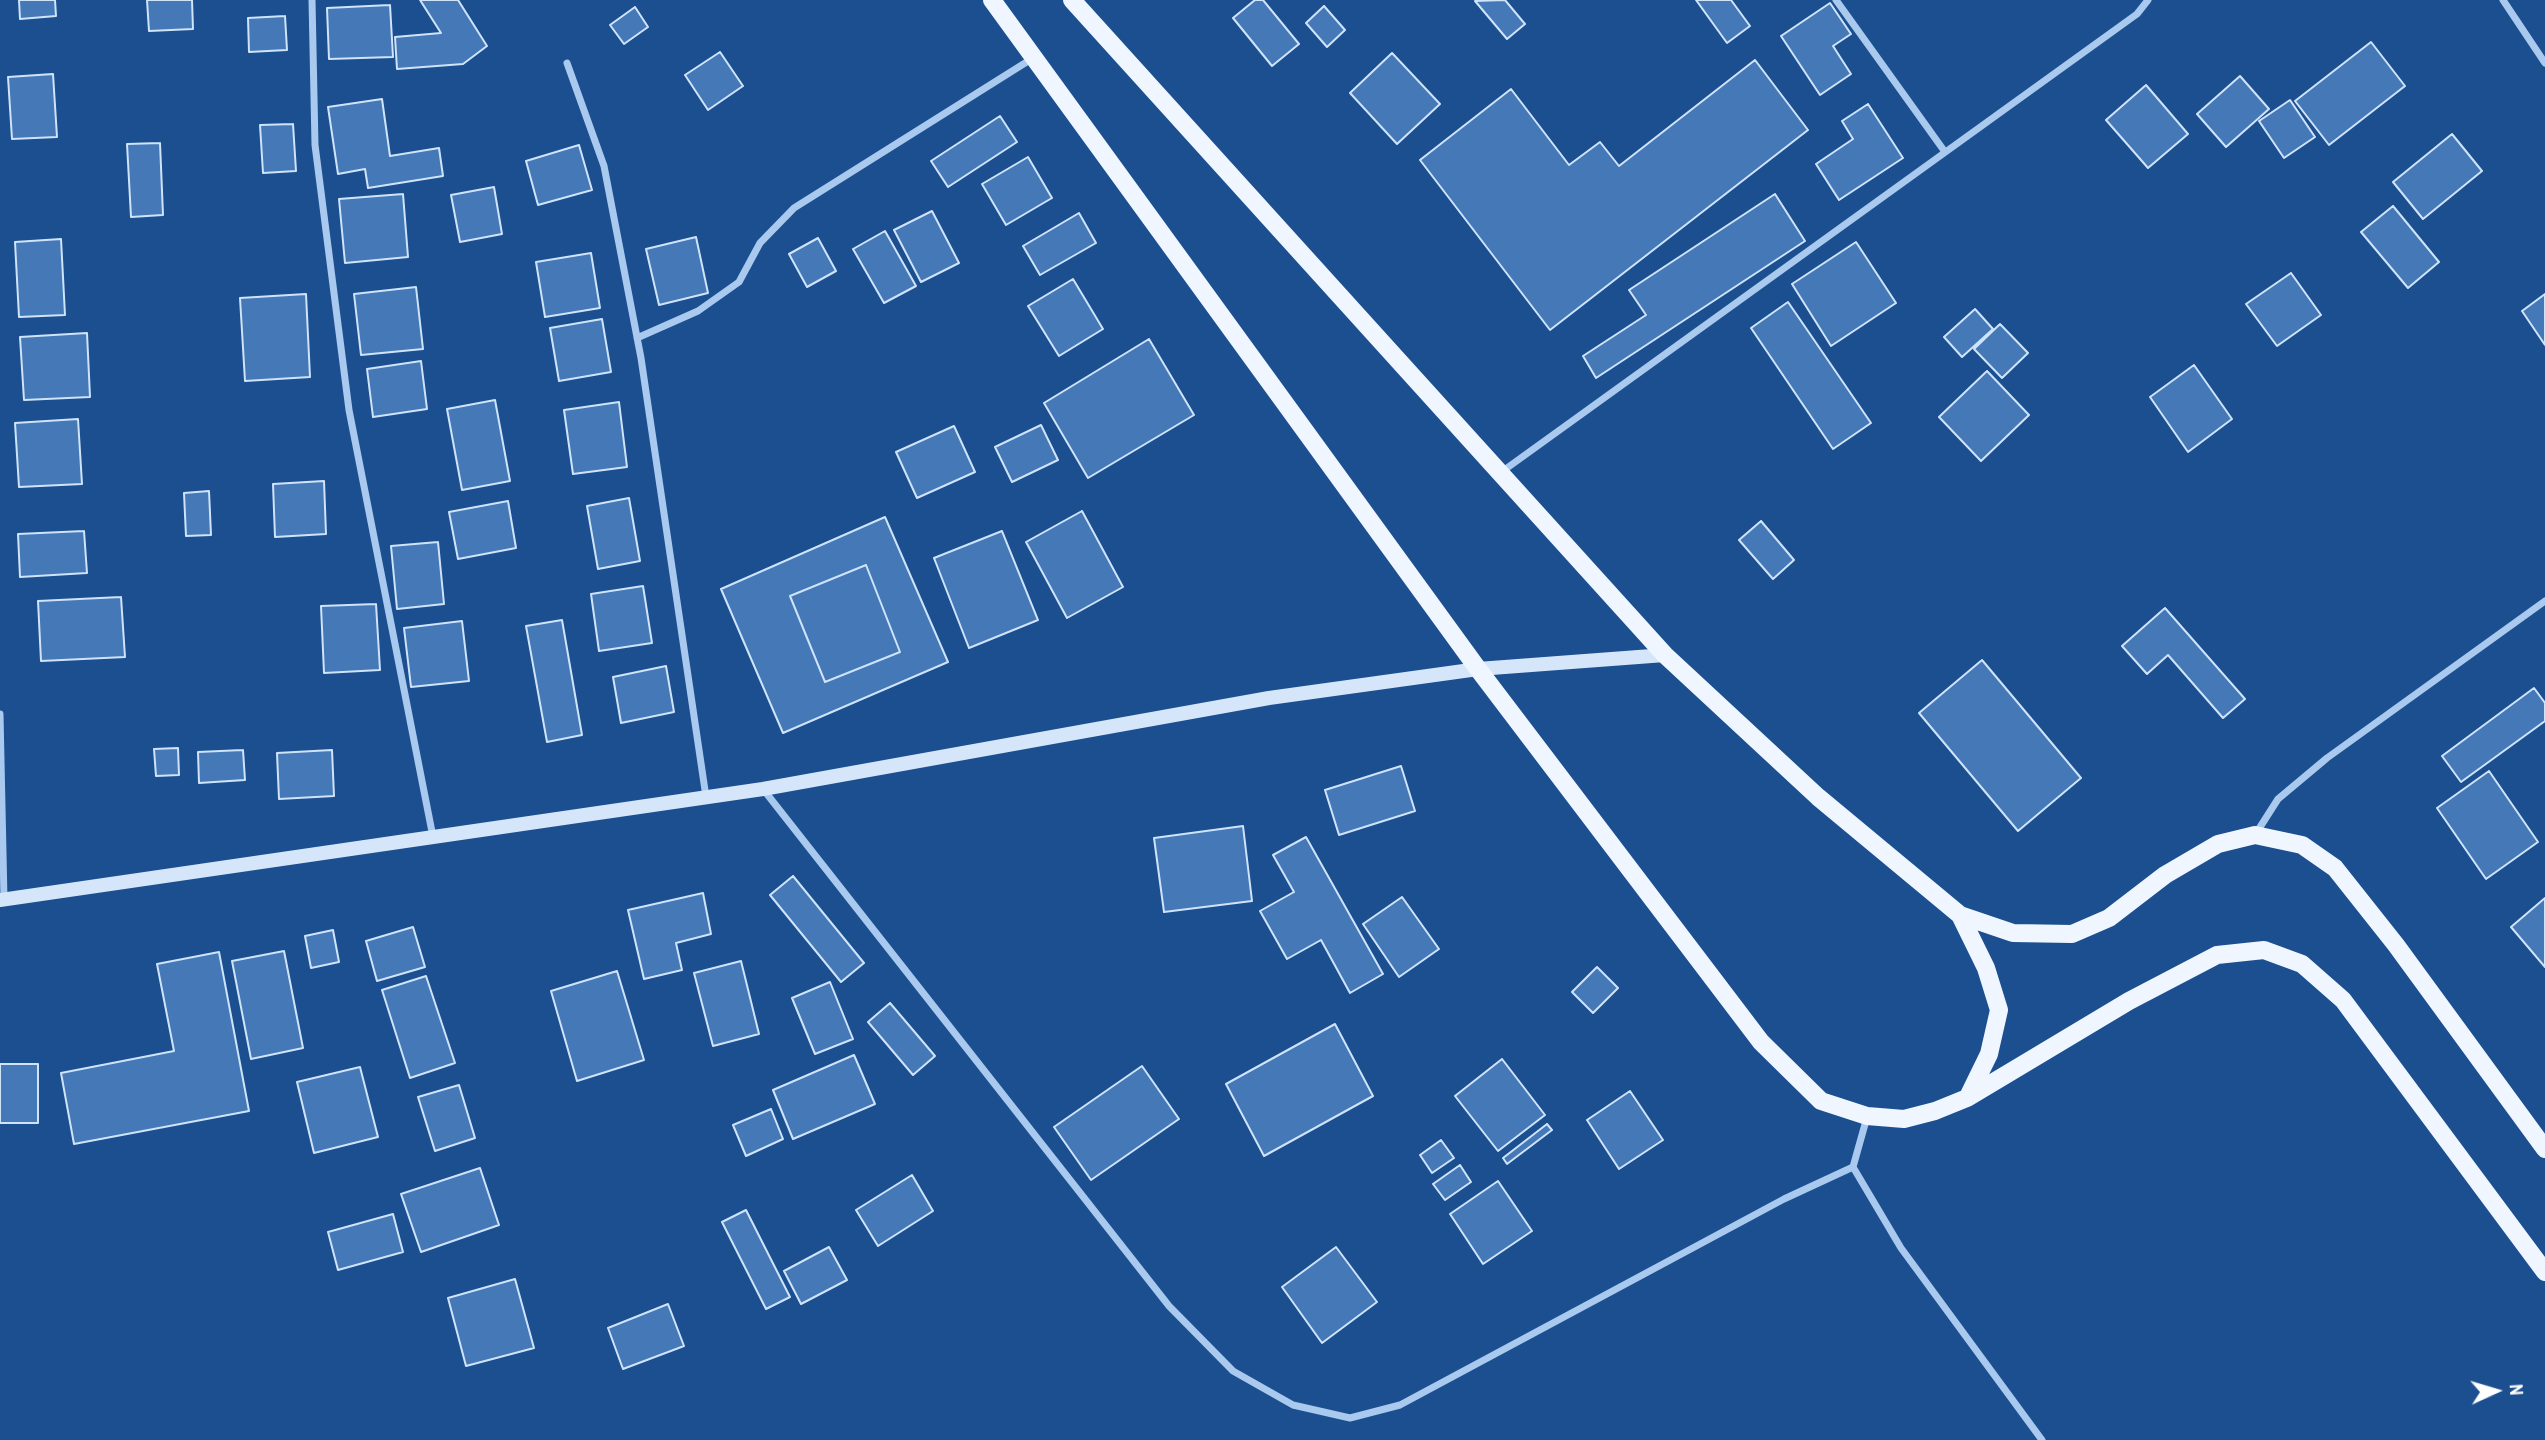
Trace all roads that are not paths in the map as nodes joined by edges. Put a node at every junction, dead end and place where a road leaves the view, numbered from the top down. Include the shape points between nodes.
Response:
1 (312, 0) edge
2 (992, 0) edge
3 (1072, 0) edge
4 (1836, 0) edge
5 (2148, 0) edge
6 (2502, 0) edge
7 (1034, 58) junction
8 (567, 63) dead end
9 (2545, 63) edge
10 (1945, 152) junction
11 (637, 338) junction
12 (1500, 473) junction
13 (2545, 601) edge
14 (1665, 655) junction
15 (1478, 668) junction
16 (0, 714) edge
17 (764, 789) junction
18 (706, 797) junction
19 (2255, 835) junction
20 (433, 837) junction
21 (2, 900) edge
22 (1960, 915) junction
23 (1967, 1098) junction
24 (1867, 1116) junction
25 (2545, 1149) edge
26 (1853, 1167) junction
27 (2545, 1272) edge
28 (2042, 1440) edge

1 - 20 street via 315,145 349,410
2 - 7 main road
3 - 12 main road
4 - 10 street
5 - 10 street via 2137,14
6 - 9 street
7 - 11 street via 794,208 760,243 739,282 698,311
7 - 15 main road
8 - 11 street via 604,166
10 - 12 street
11 - 18 street
12 - 14 main road
13 - 19 street via 2327,758 2278,799
14 - 15 main road
14 - 22 main road via 1818,797
15 - 17 main road via 1269,698
15 - 24 main road via 1761,1042 1821,1101
16 - 21 street
17 - 18 main road
17 - 26 street via 1169,1306 1233,1371 1293,1405 1350,1418 1399,1405
18 - 20 main road
19 - 22 main road via 2218,844 2109,918 2072,934 2012,933
19 - 25 main road via 2302,845 2335,868
20 - 21 main road
22 - 23 main road via 1986,968 1999,1010 1989,1055
23 - 24 main road via 1904,1119
23 - 27 main road via 2129,1001 2217,956 2264,950 2302,964 2343,1000
24 - 26 street
26 - 28 street via 1902,1248

